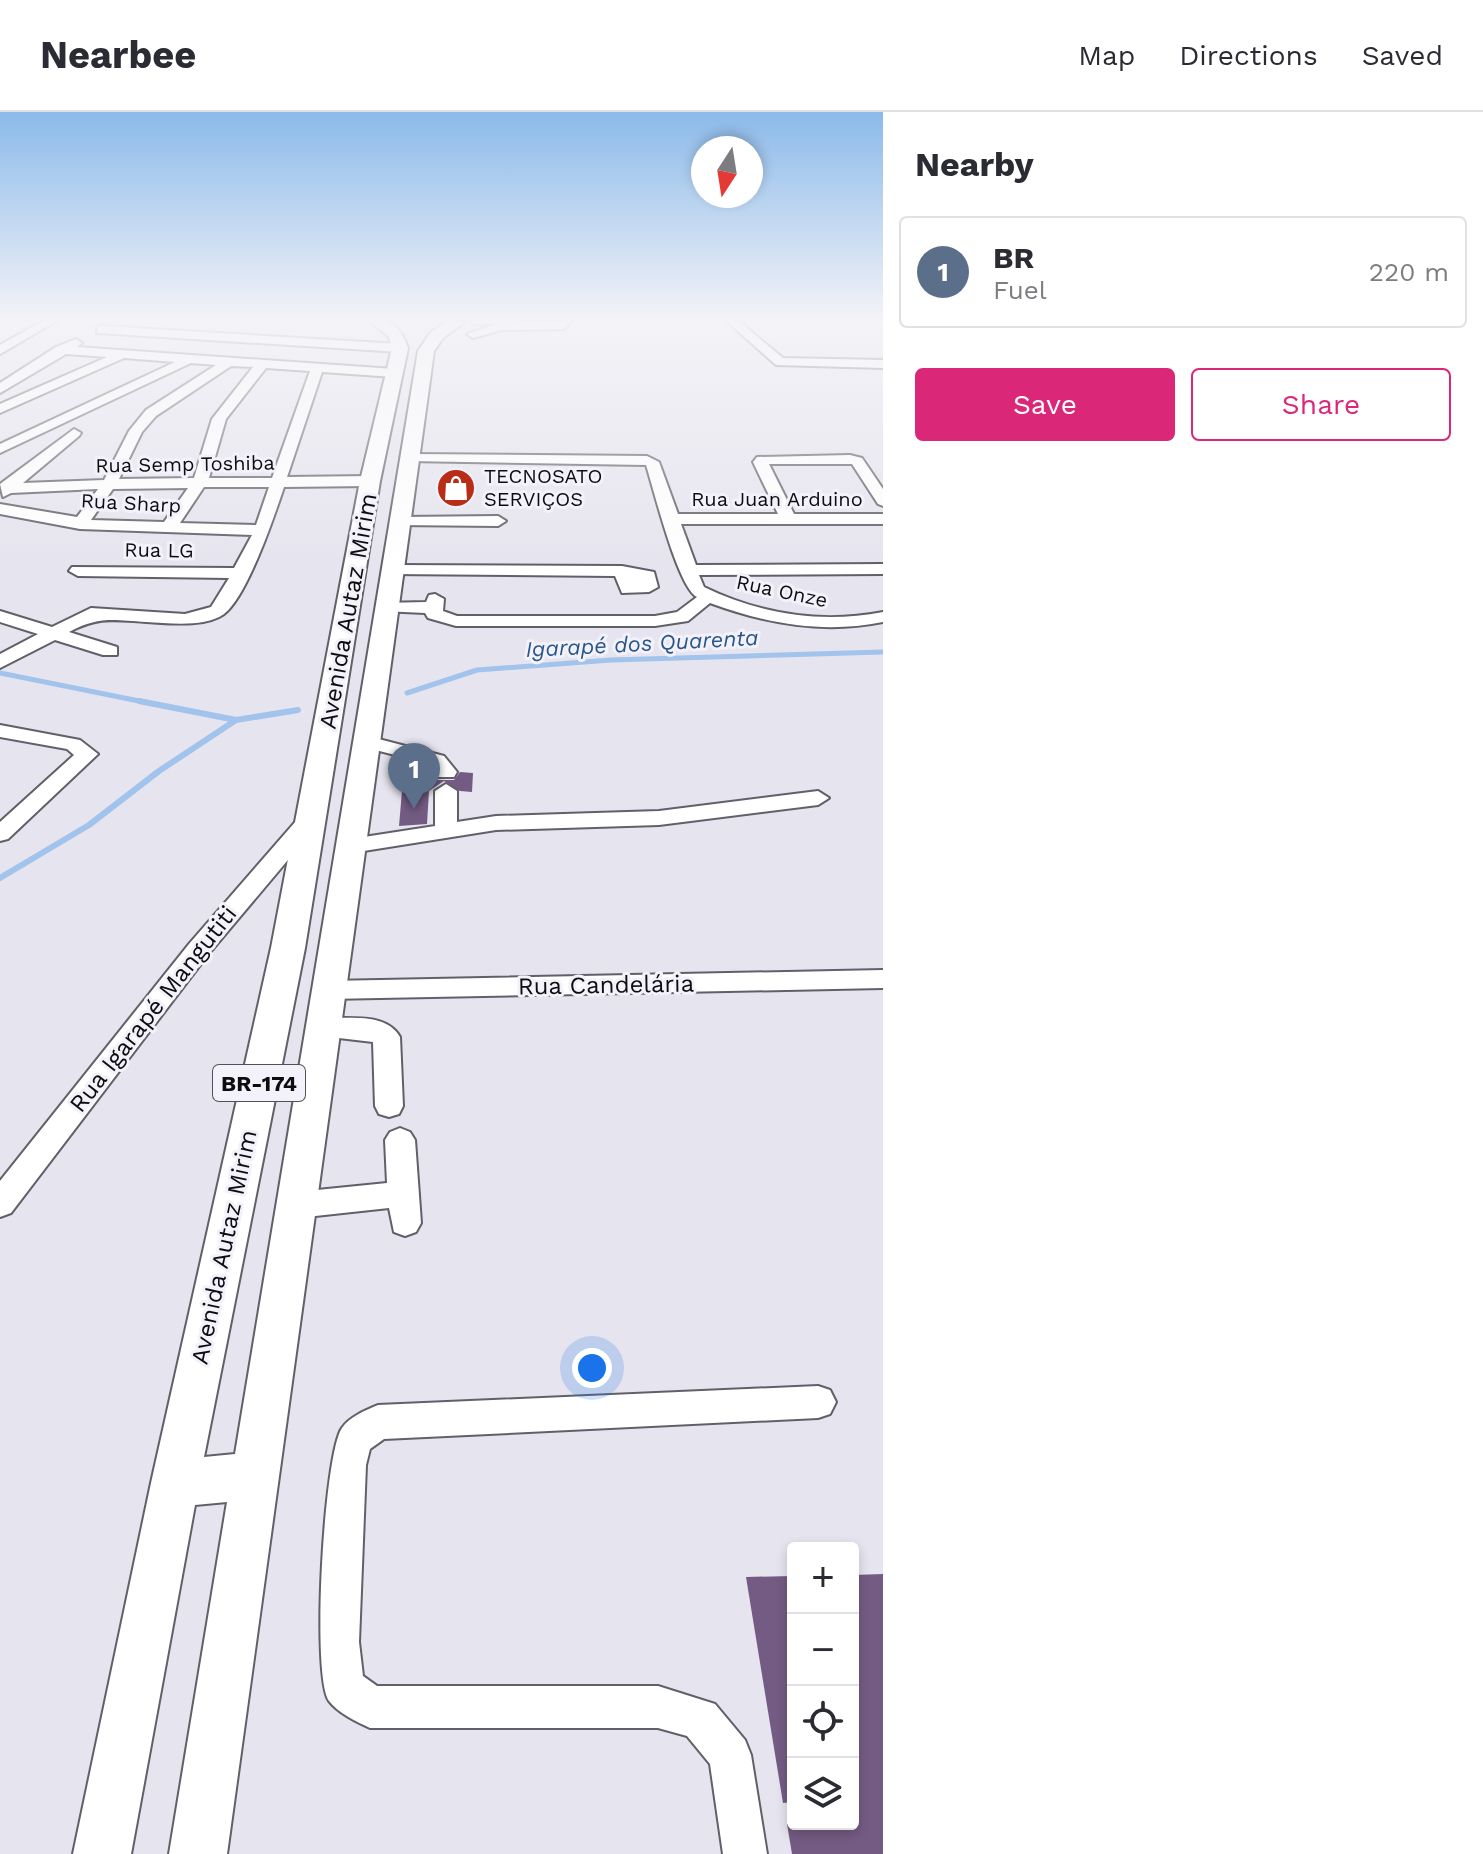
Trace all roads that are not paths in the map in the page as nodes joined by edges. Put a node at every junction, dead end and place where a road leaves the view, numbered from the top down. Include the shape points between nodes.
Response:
1 (22, 399) edge
2 (104, 399) edge
3 (172, 399) edge
4 (232, 399) edge
5 (307, 399) edge
6 (393, 399) edge
7 (420, 399) edge
8 (0, 409) edge
9 (74, 433) dead end
10 (1, 447) edge
11 (412, 458) junction
12 (370, 481) junction
13 (200, 482) junction
14 (280, 482) junction
15 (109, 484) junction
16 (2, 491) edge
17 (883, 501) edge
18 (0, 509) edge
19 (670, 519) junction
20 (788, 519) junction
21 (883, 519) edge
22 (498, 521) dead end
23 (401, 522) junction
24 (80, 524) junction
25 (169, 527) junction
26 (262, 530) junction
27 (883, 569) edge
28 (687, 570) junction
29 (78, 571) dead end
30 (435, 571) junction
31 (622, 571) dead end
32 (239, 573) junction
33 (390, 591) junction
34 (352, 595) junction
35 (709, 596) junction
36 (435, 600) junction
37 (0, 616) edge
38 (883, 617) edge
39 (56, 633) junction
40 (110, 651) dead end
41 (0, 662) edge
42 (0, 731) edge
43 (367, 742) junction
44 (818, 798) dead end
45 (311, 818) junction
46 (446, 831) junction
47 (0, 834) edge
48 (351, 846) junction
49 (883, 979) edge
50 (328, 990) junction
51 (323, 1028) junction
52 (389, 1106) dead end
53 (400, 1140) dead end
54 (0, 1204) edge
55 (297, 1205) junction
56 (818, 1402) dead end
57 (257, 1476) junction
58 (175, 1483) junction
59 (102, 1854) edge
60 (198, 1854) edge
61 (745, 1854) edge

1 - 8 street
2 - 10 street
3 - 15 street via 136,431
4 - 13 street via 219,419
5 - 14 street
6 - 12 main road, Avenida Autaz Mirim / BR-174
7 - 11 main road, Avenida Autaz Mirim / BR-174
9 - 16 street
11 - 19 street via 626,457 652,462
11 - 23 main road, Avenida Autaz Mirim / BR-174
12 - 14 street, Rua Semp Toshiba
12 - 34 main road, Avenida Autaz Mirim / BR-174
13 - 14 street, Rua Semp Toshiba
13 - 15 street, Rua Semp Toshiba
13 - 25 street
14 - 26 street
15 - 16 street, Rua Semp Toshiba
15 - 24 street
17 - 20 street via 857,461 768,458 760,462
18 - 24 street, Rua Sharp
19 - 20 street, Rua Juan Arduino
19 - 28 street
20 - 21 street, Rua Juan Arduino
22 - 23 street
23 - 33 main road, Avenida Autaz Mirim / BR-174
24 - 25 street, Rua Sharp
25 - 26 street, Rua Sharp
26 - 32 street
27 - 28 street
28 - 35 street, Rua Onze via 696,590
29 - 32 street, Rua LG
30 - 31 street
30 - 33 street
30 - 36 street
32 - 39 street via 227,599 212,614 185,619 91,613
33 - 34 main road
33 - 36 street
33 - 43 main road, Avenida Autaz Mirim / BR-174
34 - 45 main road, Avenida Autaz Mirim / BR-174
35 - 36 street via 682,617 636,622 456,621 434,614
35 - 38 street, Rua Onze via 821,623
37 - 39 street
39 - 40 street
39 - 41 street
42 - 47 street via 73,744 87,754
43 - 46 street via 437,760 446,782
43 - 48 main road, Avenida Autaz Mirim / BR-174
44 - 46 street via 659,818 519,822
45 - 54 street, Rua Igarapé Mangutiti via 198,950
45 - 58 main road, Avenida Autaz Mirim / BR-174
46 - 48 street
48 - 50 main road, Avenida Autaz Mirim / BR-174
49 - 50 street, Rua Candelária
50 - 51 main road, Avenida Autaz Mirim / BR-174
51 - 52 street via 372,1029 386,1037
51 - 55 main road, Avenida Autaz Mirim / BR-174
53 - 55 street via 404,1208
55 - 57 main road, Avenida Autaz Mirim / BR-174
56 - 61 street via 378,1422 355,1439 348,1465 339,1642 344,1687 370,1707 658,1707 700,1719 730,1755
57 - 58 main road
57 - 60 main road, Avenida Autaz Mirim / BR-174
58 - 59 main road, Avenida Autaz Mirim / BR-174

